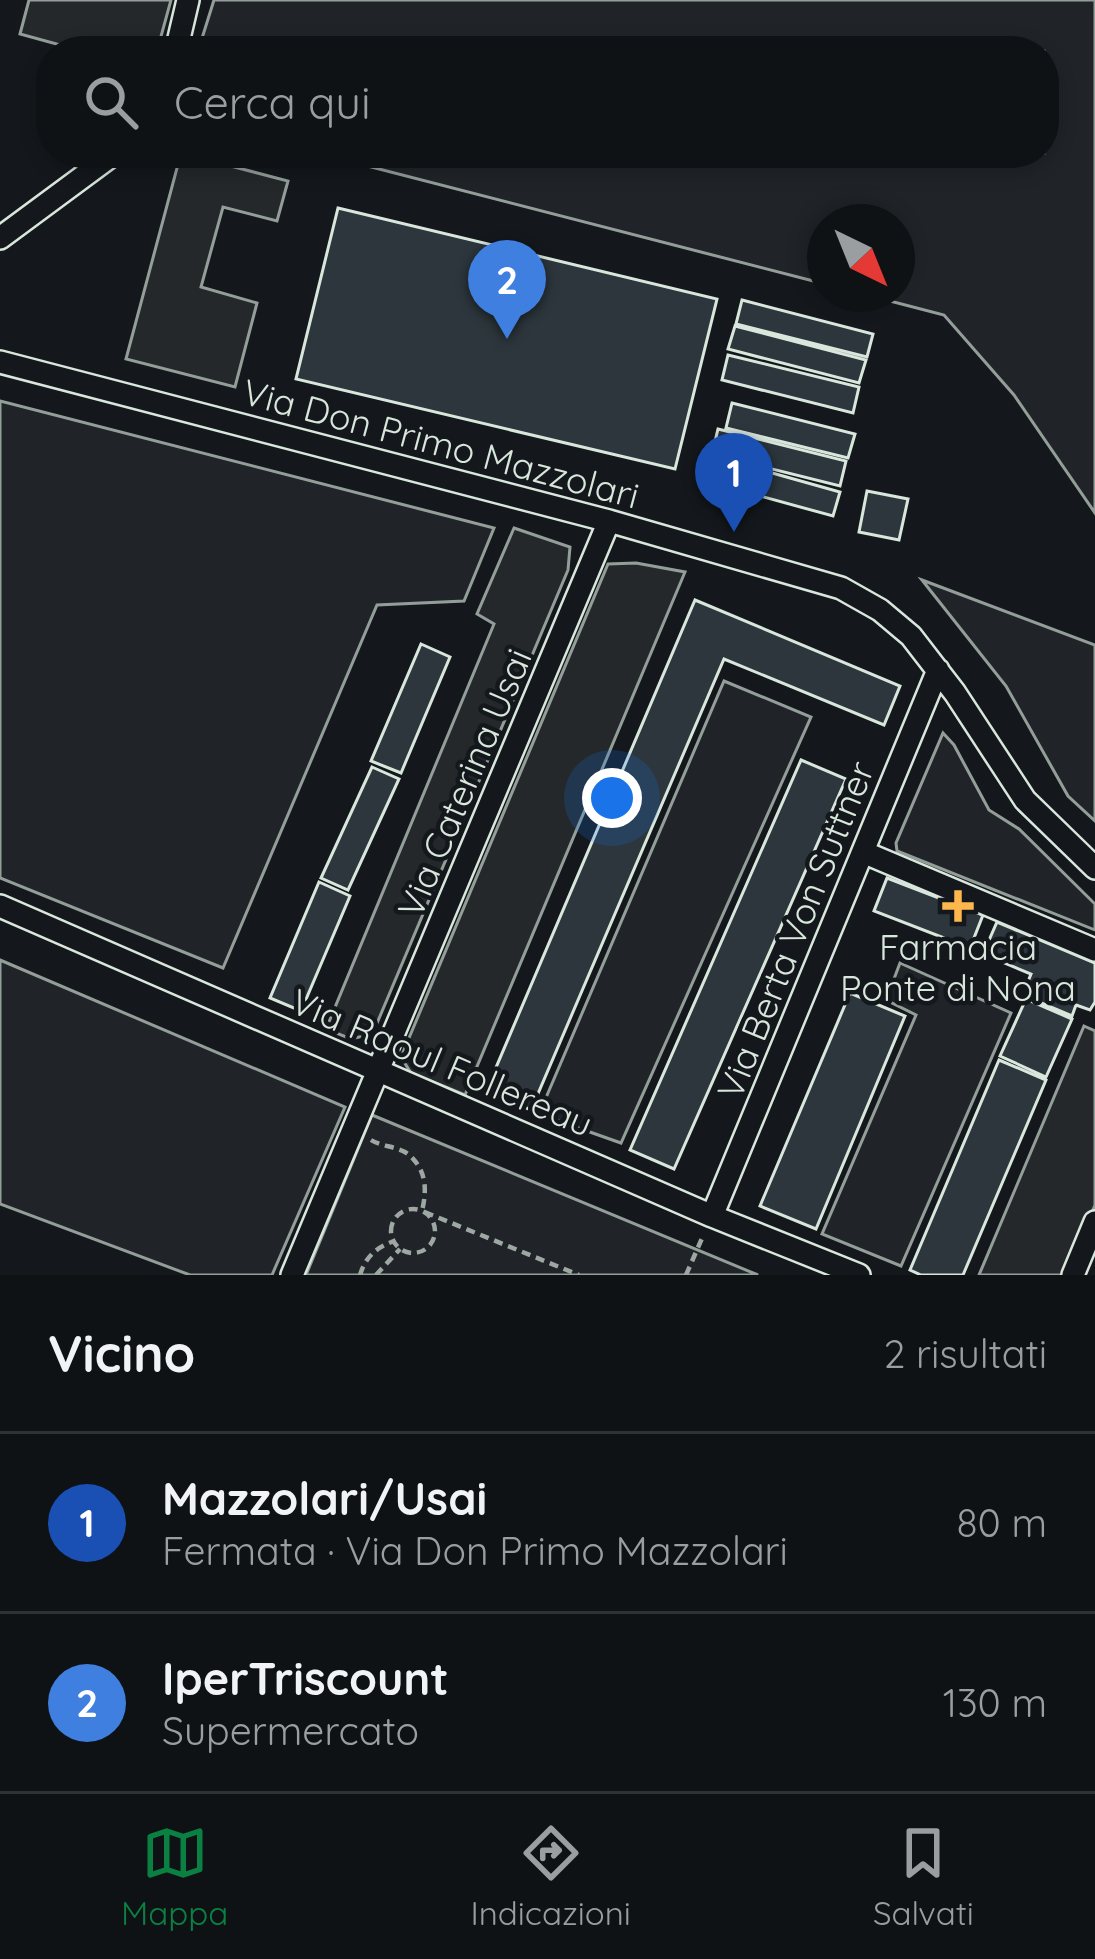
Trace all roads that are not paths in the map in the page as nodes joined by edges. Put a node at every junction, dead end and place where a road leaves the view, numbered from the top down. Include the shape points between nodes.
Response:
1 (188, 0) edge
2 (180, 36) edge
3 (95, 168) edge
4 (0, 238) edge
5 (0, 362) edge
6 (609, 521) junction
7 (938, 670) junction
8 (863, 852) junction
9 (1095, 868) edge
10 (0, 906) edge
11 (1095, 950) edge
12 (379, 1070) junction
13 (712, 1216) junction
14 (1095, 1222) edge
15 (292, 1275) edge
16 (860, 1275) edge
17 (1072, 1275) edge

1 - 2 street
3 - 4 street
5 - 6 street, Via Don Primo Mazzolari
6 - 7 street, Via Don Primo Mazzolari via 841,588 897,623
6 - 12 street, Via Caterina Usai
7 - 8 street, Via Berta Von Suttner
7 - 9 street, Via Don Primo Mazzolari via 1025,800
8 - 11 street
8 - 13 street, Via Berta Von Suttner
10 - 12 street, Via Raoul Follereau
12 - 13 street, Via Raoul Follereau
12 - 15 street, Via Caterina Usai
13 - 16 street, Via Raoul Follereau
14 - 17 street

